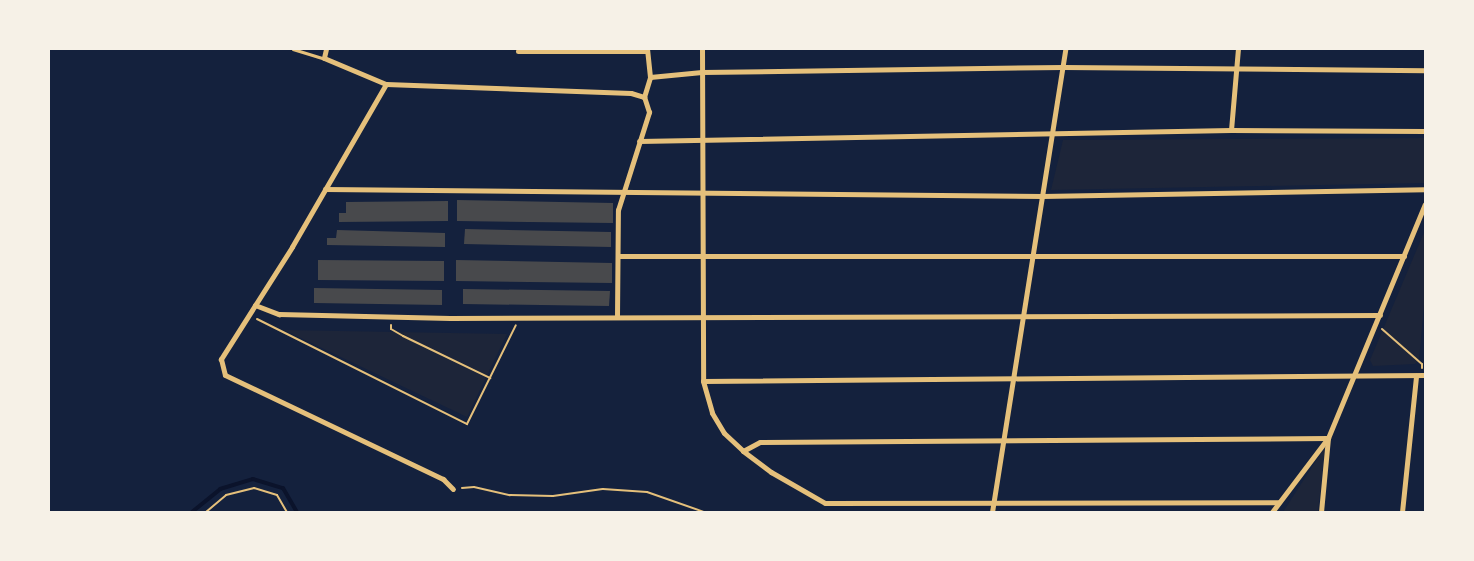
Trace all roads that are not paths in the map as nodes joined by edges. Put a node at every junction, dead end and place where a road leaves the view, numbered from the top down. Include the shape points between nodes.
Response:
1 (293, 49) edge
2 (326, 49) edge
3 (702, 49) edge
4 (1065, 49) edge
5 (1238, 49) edge
6 (647, 50) edge
7 (518, 51) dead end
8 (324, 58) junction
9 (1063, 67) junction
10 (1237, 68) junction
11 (1425, 70) edge
12 (702, 72) junction
13 (650, 77) junction
14 (386, 84) junction
15 (644, 97) junction
16 (1231, 130) junction
17 (1425, 131) edge
18 (1051, 133) junction
19 (703, 137) junction
20 (639, 140) junction
21 (326, 189) junction
22 (1425, 189) edge
23 (622, 194) junction
24 (704, 195) junction
25 (1042, 196) junction
26 (1425, 204) edge
27 (618, 256) junction
28 (703, 256) junction
29 (1404, 256) junction
30 (1033, 257) junction
31 (255, 305) junction
32 (1380, 314) junction
33 (616, 316) junction
34 (703, 317) junction
35 (1022, 317) junction
36 (1354, 375) junction
37 (1421, 376) edge
38 (1013, 379) junction
39 (703, 381) junction
40 (1004, 438) junction
41 (1328, 438) junction
42 (743, 451) junction
43 (453, 489) road end
44 (993, 500) junction
45 (1278, 502) junction
46 (992, 512) edge
47 (1272, 512) edge
48 (1321, 512) edge
49 (1402, 512) edge

1 - 8 lane
2 - 8 street
3 - 12 street
4 - 9 street
5 - 10 street
6 - 7 street
6 - 13 street
8 - 14 street
9 - 10 street
9 - 12 street
9 - 18 street
10 - 11 street
10 - 16 street
12 - 13 street
12 - 19 street
13 - 15 street
14 - 15 street via 631,93
14 - 21 street
15 - 20 street via 649,112
16 - 17 street
16 - 18 street
18 - 19 street
18 - 25 street
19 - 20 street
19 - 24 street
20 - 23 street
21 - 23 street
21 - 31 street
22 - 25 street
23 - 24 street
23 - 27 street via 618,210
24 - 25 street
24 - 28 street
25 - 30 street
26 - 29 street
27 - 28 street
27 - 33 street
28 - 30 street
28 - 34 street
29 - 30 street
29 - 32 street
30 - 35 street
31 - 33 street via 279,314 450,318
31 - 43 street via 221,359 225,375 443,480
32 - 35 street
32 - 36 street
33 - 34 street
34 - 35 street
34 - 39 street
35 - 38 street
36 - 37 street
36 - 38 street
36 - 41 street
37 - 49 street
38 - 39 street
38 - 40 street
39 - 42 street via 712,413 724,433
40 - 41 street
40 - 42 street via 760,442
40 - 44 street
41 - 45 street
41 - 48 street
42 - 44 street via 825,503
44 - 45 street
44 - 46 street
45 - 47 street

